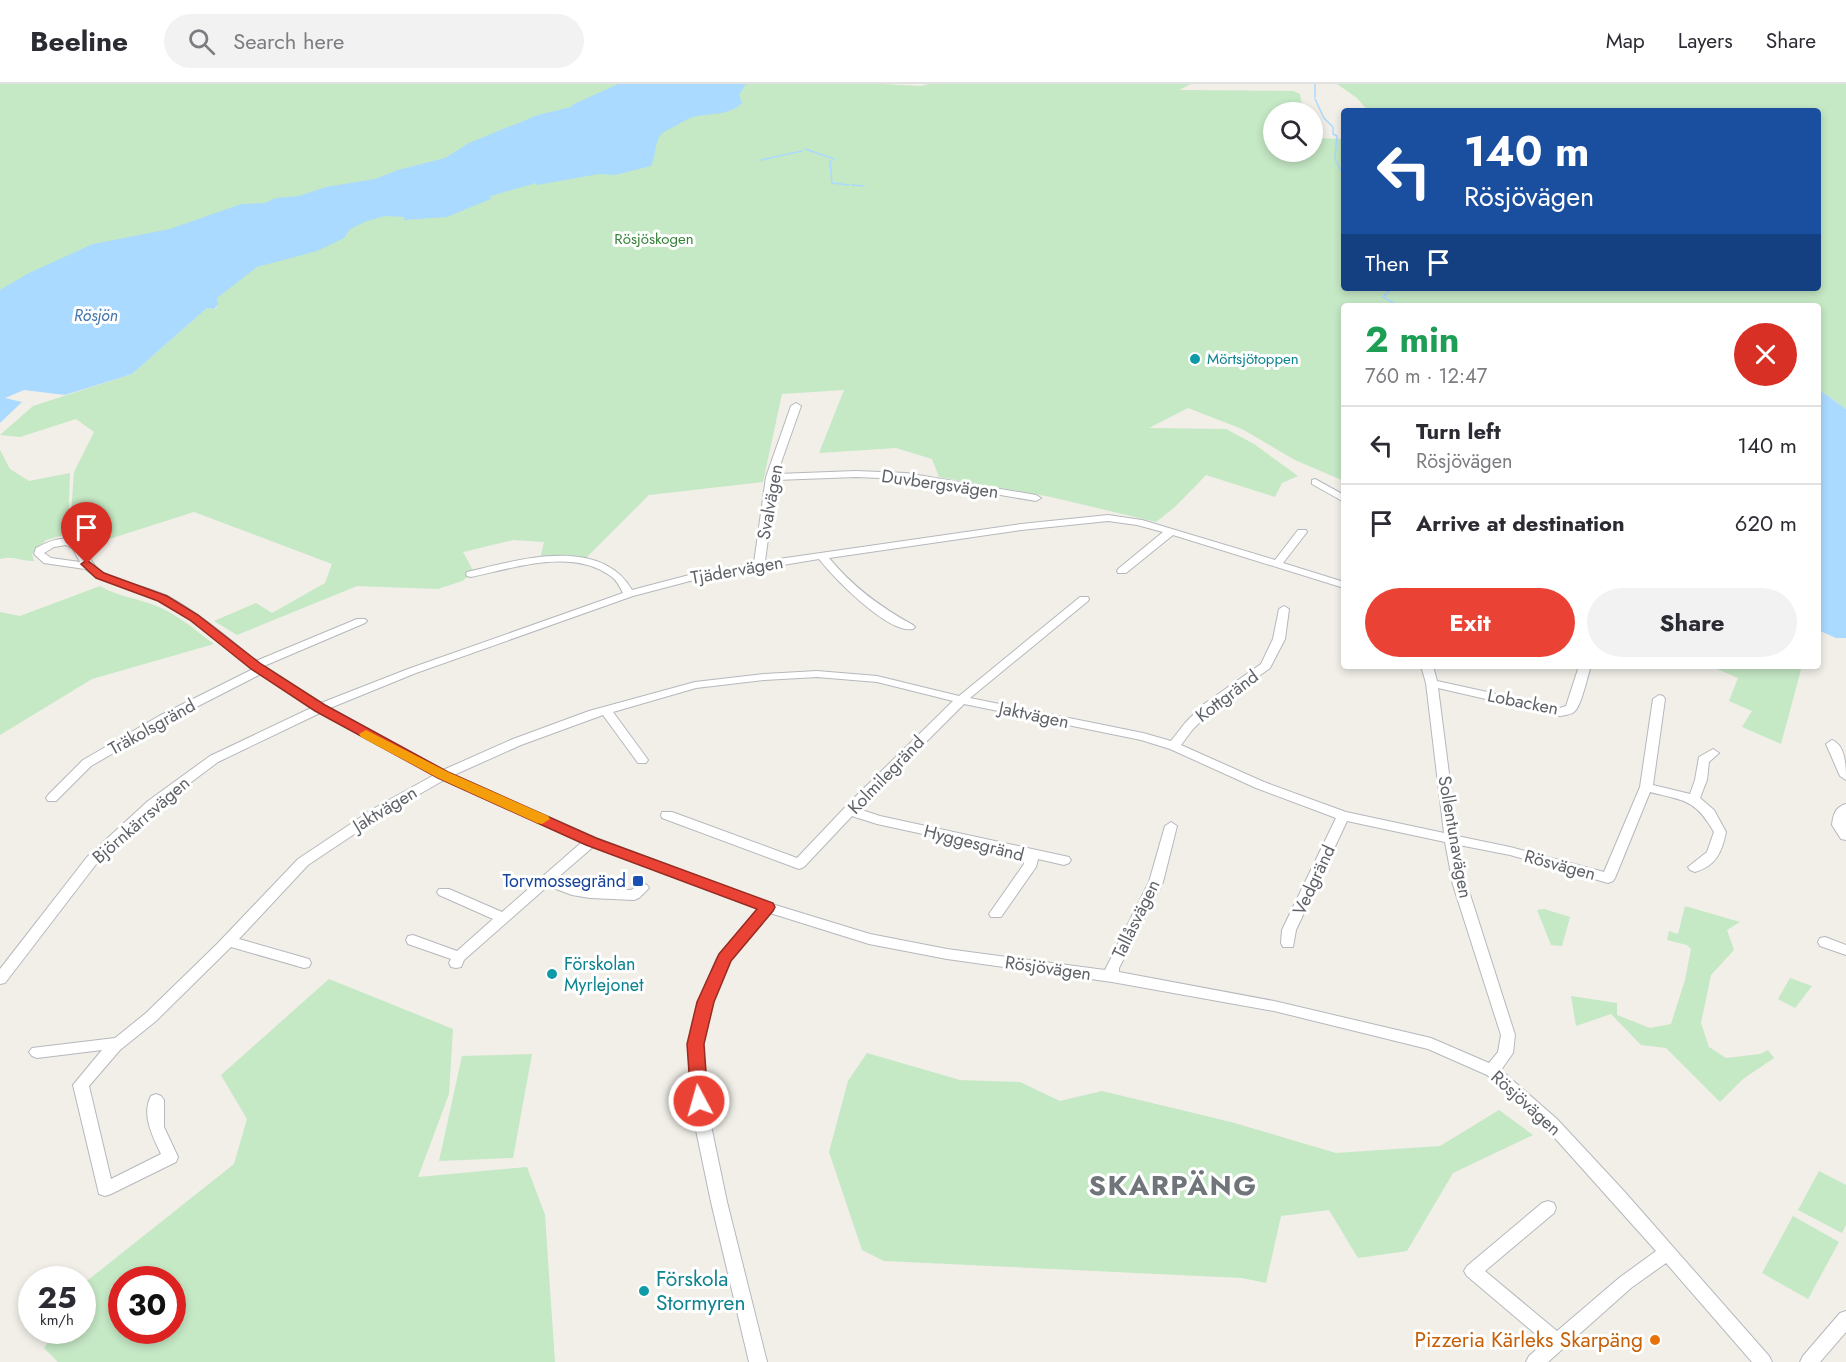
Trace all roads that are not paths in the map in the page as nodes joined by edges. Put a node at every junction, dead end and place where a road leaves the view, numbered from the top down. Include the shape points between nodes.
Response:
1 (796, 406) dead end
2 (771, 477) junction
3 (1315, 482) dead end
4 (1341, 497) edge
5 (1036, 498) dead end
6 (1171, 531) junction
7 (1302, 532) dead end
8 (823, 557) junction
9 (1277, 564) junction
10 (759, 565) junction
11 (88, 566) dead end
12 (1122, 571) dead end
13 (471, 574) dead end
14 (1341, 584) edge
15 (629, 594) junction
16 (1084, 599) dead end
17 (1284, 609) dead end
18 (361, 621) dead end
19 (909, 627) dead end
20 (259, 668) junction
21 (1428, 669) edge
22 (1584, 669) edge
23 (1432, 682) junction
24 (1659, 699) dead end
25 (962, 700) junction
26 (320, 708) junction
27 (605, 710) junction
28 (1832, 744) dead end
29 (1174, 746) junction
30 (1713, 753) dead end
31 (642, 760) dead end
32 (443, 775) junction
33 (1846, 776) edge
34 (1646, 788) junction
35 (52, 798) dead end
36 (1693, 799) junction
37 (1846, 808) edge
38 (852, 811) junction
39 (667, 815) dead end
40 (1343, 816) junction
41 (1171, 826) dead end
42 (1846, 836) edge
43 (1451, 839) junction
44 (591, 841) junction
45 (1031, 853) junction
46 (1064, 860) dead end
47 (1695, 867) dead end
48 (546, 880) junction
49 (642, 888) dead end
50 (444, 892) dead end
51 (767, 907) junction
52 (996, 914) dead end
53 (503, 918) junction
54 (413, 940) dead end
55 (229, 941) junction
56 (1825, 942) dead end
57 (1288, 943) dead end
58 (1846, 950) edge
59 (304, 963) dead end
60 (1112, 977) junction
61 (0, 979) edge
62 (118, 1043) junction
63 (37, 1052) dead end
64 (1492, 1071) junction
65 (156, 1100) dead end
66 (1548, 1208) dead end
67 (1667, 1253) junction
68 (1846, 1319) edge
69 (1558, 1343) junction
70 (758, 1362) edge
71 (1535, 1362) edge
72 (1762, 1362) edge
73 (1809, 1362) edge

1 - 2 street, Svalvägen
2 - 5 street, Duvbergsvägen via 906,476
2 - 10 street, Svalvägen
3 - 4 street
6 - 8 street, Tjädervägen via 1108,518 1021,526
6 - 9 street, Tjädervägen
6 - 12 street
7 - 9 street
8 - 10 street, Tjädervägen
8 - 19 street via 845,585
9 - 14 street, Tjädervägen
10 - 15 street, Tjädervägen
11 - 20 street, Rösjövägen via 100,575 162,598
13 - 15 street via 542,561 573,560 598,565 618,576
15 - 26 street, Tjädervägen
16 - 25 street, Kolmilegränd
17 - 29 street, Kottgränd via 1279,639 1266,666 1208,707
18 - 20 street via 265,660
20 - 26 street, Rösjövägen
20 - 35 street, Träkolsgränd via 87,763
21 - 23 street, Sollentunavägen
22 - 23 street, Lobacken via 1572,707 1560,712
23 - 43 street, Sollentunavägen
24 - 34 street, Rösvägen
25 - 27 street, Jaktvägen via 877,679 817,674 695,685
25 - 29 street, Jaktvägen
25 - 38 street, Kolmilegränd
26 - 32 street, Rösjövägen
26 - 61 street, Björnkärrsvägen via 214,759 153,804 92,860
27 - 31 street
27 - 32 street, Jaktvägen via 517,742
28 - 33 street
29 - 40 street, Jaktvägen via 1260,785
30 - 36 street via 1703,760 1699,790
32 - 44 street, Rösjövägen
32 - 55 street, Jaktvägen via 303,862
34 - 36 street
34 - 43 street, Rösvägen via 1608,878
36 - 47 street via 1709,813 1720,832 1715,852
37 - 42 street via 1839,815 1838,825
38 - 39 street, Kolmilegränd via 799,864
38 - 45 street, Hyggesgränd via 877,820
40 - 43 street, Jaktvägen
40 - 57 street, Vedgränd via 1289,930
41 - 60 street, Tallåsvägen via 1156,882 1112,968
43 - 64 street, Sollentunavägen via 1460,885 1508,1035 1505,1053
44 - 48 street
44 - 51 street, Rösjövägen
45 - 46 street
45 - 52 street, Hyggesgränd via 1031,864
48 - 49 street via 590,893 634,895
48 - 53 street
50 - 53 street
51 - 60 street, Rösjövägen via 869,939
51 - 70 street via 724,958 705,1002 695,1044 700,1111
53 - 54 street via 457,960
55 - 59 street
55 - 62 street, Jaktvägen via 151,1017
56 - 58 street
60 - 64 street, Rösjövägen via 1375,1029 1431,1044
62 - 63 street
62 - 65 street, Jaktvägen via 81,1085 105,1189 170,1156 156,1127
64 - 67 street, Rösjövägen via 1551,1123
66 - 69 street via 1473,1271
67 - 69 street via 1625,1283
67 - 72 street, Rösjövägen
68 - 73 street
69 - 71 street

